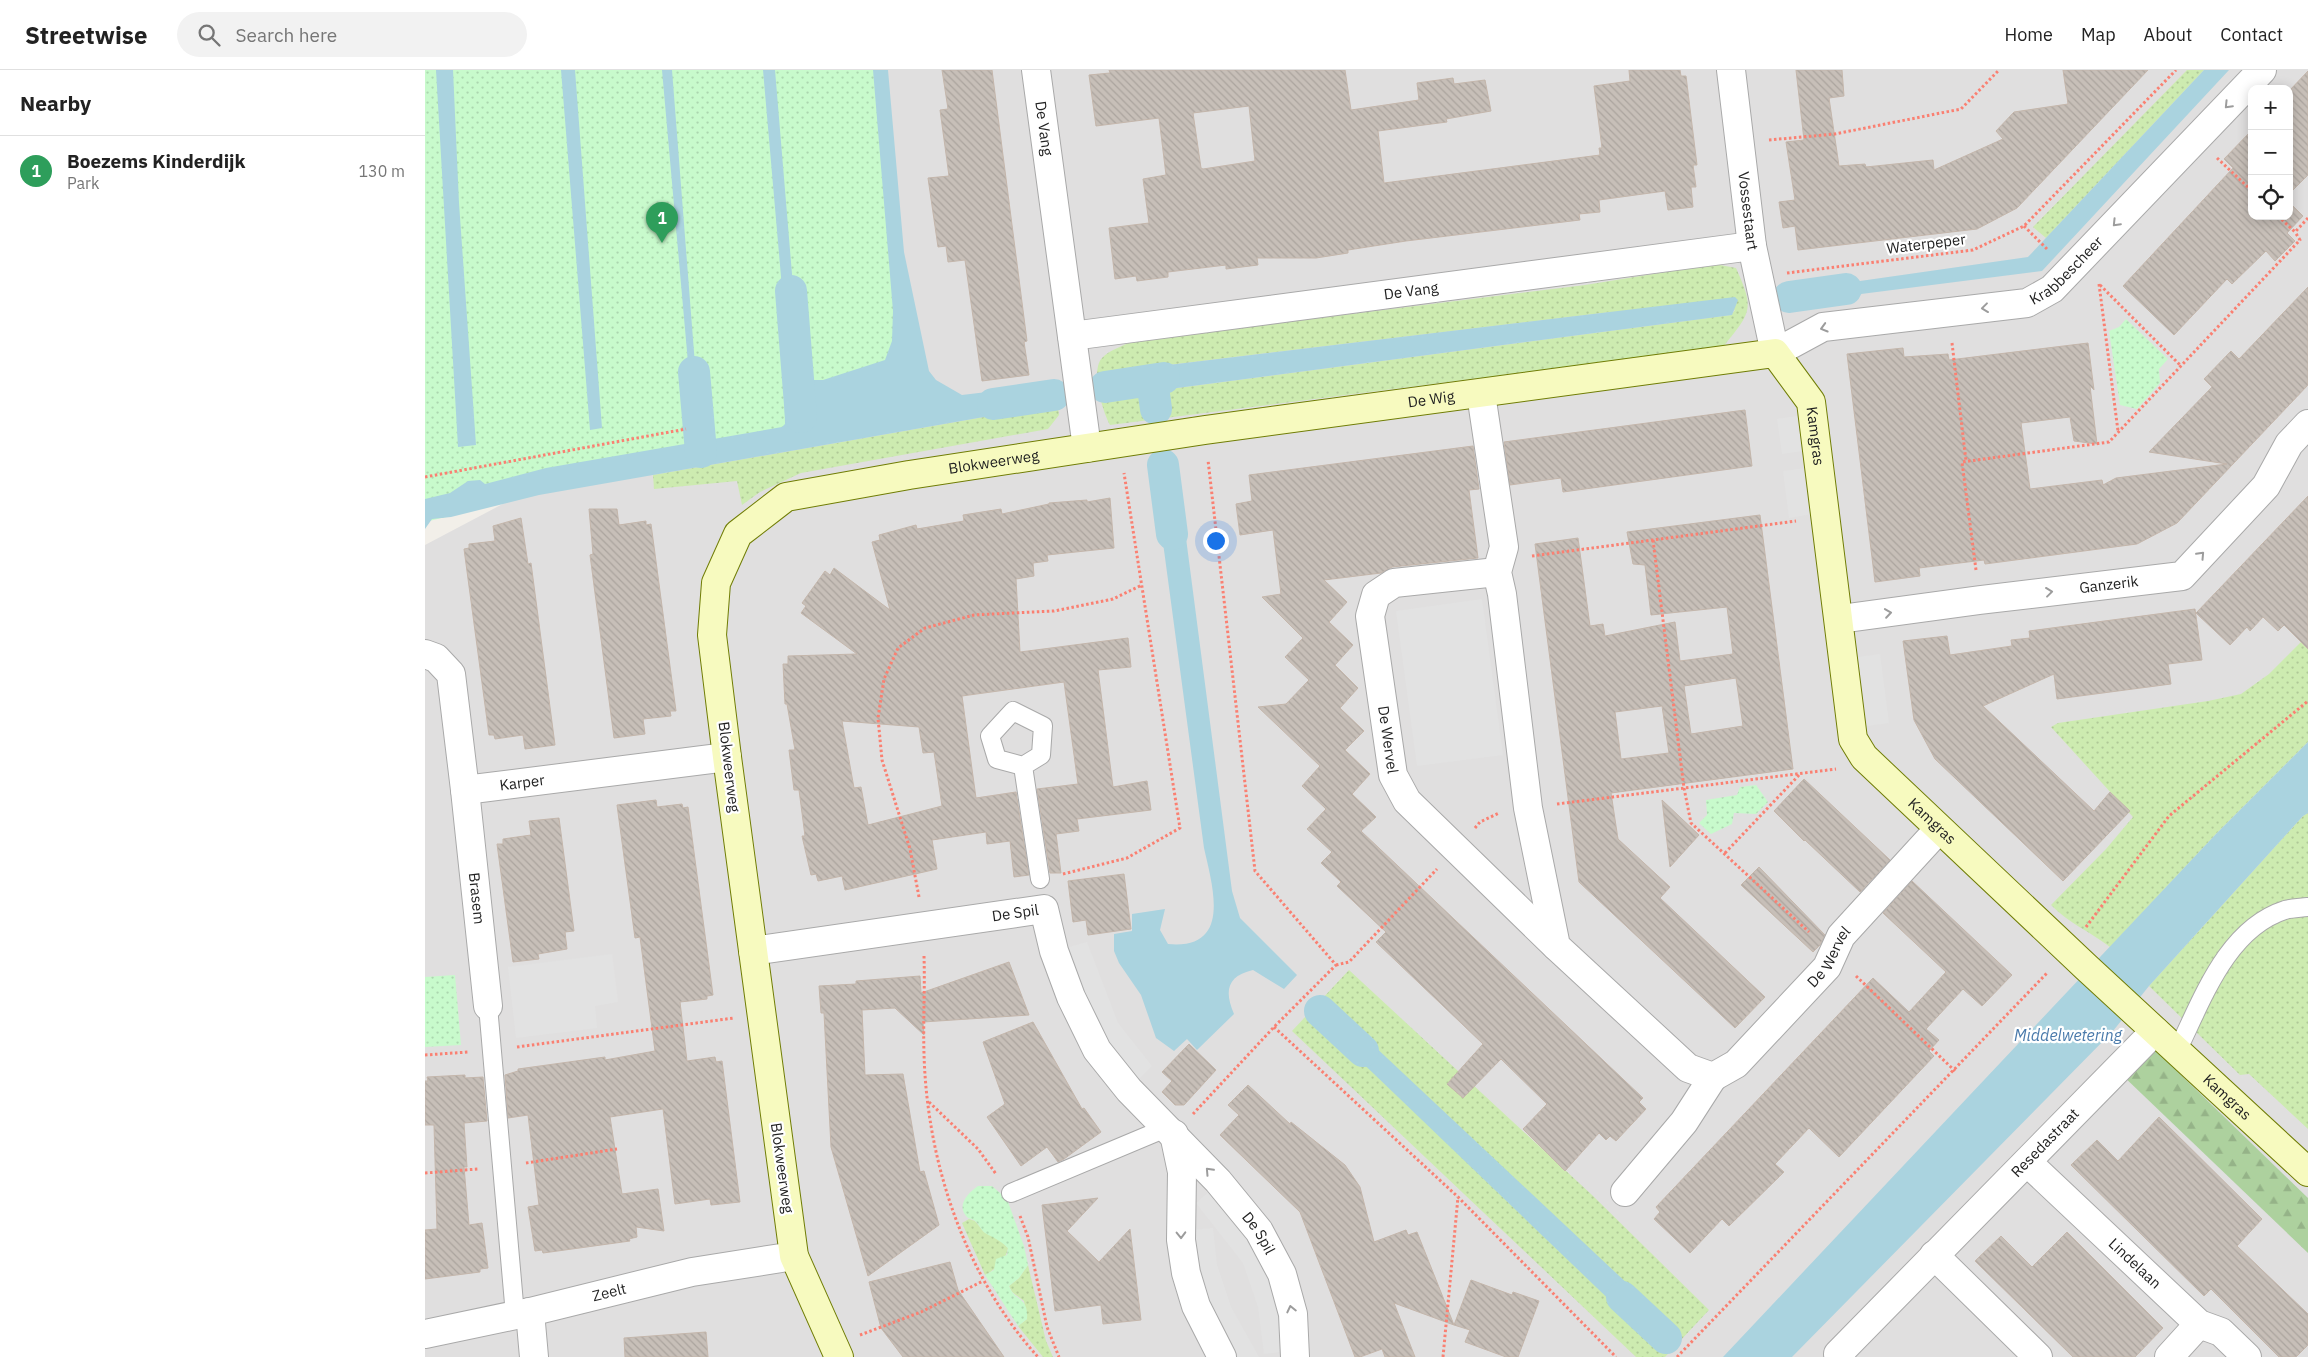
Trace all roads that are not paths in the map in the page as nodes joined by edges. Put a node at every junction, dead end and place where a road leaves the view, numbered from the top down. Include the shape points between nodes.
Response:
1 (1036, 70) edge
2 (1731, 70) edge
3 (2262, 70) edge
4 (1753, 246) junction
5 (1071, 336) junction
6 (1775, 352) junction
7 (1481, 394) junction
8 (2308, 424) edge
9 (1087, 448) junction
10 (1498, 567) junction
11 (1839, 620) junction
12 (425, 654) edge
13 (727, 757) junction
14 (1023, 766) dead end
15 (465, 790) junction
16 (1939, 829) junction
17 (1040, 879) road end
18 (2308, 907) edge
19 (1556, 946) junction
20 (753, 951) junction
21 (488, 1006) joint
22 (2146, 1022) junction
23 (2177, 1051) junction
24 (1713, 1077) junction
25 (1170, 1131) junction
26 (2027, 1162) junction
27 (2308, 1172) edge
28 (1625, 1192) dead end
29 (1011, 1193) road end
30 (1934, 1255) junction
31 (794, 1256) junction
32 (523, 1314) junction
33 (2199, 1324) junction
34 (425, 1334) edge
35 (837, 1351) edge
36 (535, 1357) edge
37 (1222, 1357) edge
38 (1295, 1357) edge
39 (1841, 1357) edge
40 (2038, 1357) edge
41 (2169, 1357) edge
42 (2247, 1357) edge

1 - 5 street, De Vang
2 - 4 street, Vossestaart
3 -> 6 street, Krabbescheer via 2052,289 2027,303 1823,327
4 - 5 street, De Vang
4 - 6 street, Vossestaart
5 - 9 street, De Vang
6 - 7 street, De Wig
6 - 11 street, Kamgras via 1811,402
7 - 9 street, De Wig
7 - 10 street via 1504,547
11 -> 8 street, Ganzerik via 2182,576 2266,486 2289,444
9 - 13 street, Blokweerweg via 786,497 738,534 716,583 712,635
10 - 19 street via 1528,808
10 - 19 street, De Wervel via 1394,583 1376,595 1370,616 1393,775 1407,801
11 - 16 street, Kamgras via 1853,739 1864,757
12 - 15 street via 435,658 451,674
13 - 15 street, Karper
13 - 20 street, Blokweerweg
14 - 17 lane
15 - 21 street, Brasem
16 - 22 street, Kamgras
16 - 24 street, De Wervel via 1841,936 1827,968 1736,1064
18 - 23 lane via 2286,910 2262,921 2239,942 2218,969
19 - 24 street, De Wervel via 1688,1068
20 - 25 street, De Spil via 1044,909 1054,951 1071,997 1097,1050 1129,1090
20 - 31 street, Blokweerweg
21 - 32 lane
22 - 23 street, Kamgras
22 - 26 street, Resedastraat
23 - 27 street, Kamgras
24 - 28 street, De Wervel via 1684,1122
25 - 29 lane
25 -> 37 street via 1182,1172 1181,1240 1187,1273 1196,1306
38 -> 25 street, De Spil via 1293,1314 1282,1274 1259,1231 1218,1181
26 - 30 street, Resedastraat
26 - 33 street, Lindelaan
30 - 39 street, Resedastraat via 1838,1354
30 - 40 street
31 - 32 street, Zeelt via 692,1272
31 - 35 street, Blokweerweg
32 - 34 street, Zeelt
32 - 36 street
33 - 41 street
33 - 42 street, Lindelaan via 2221,1332

